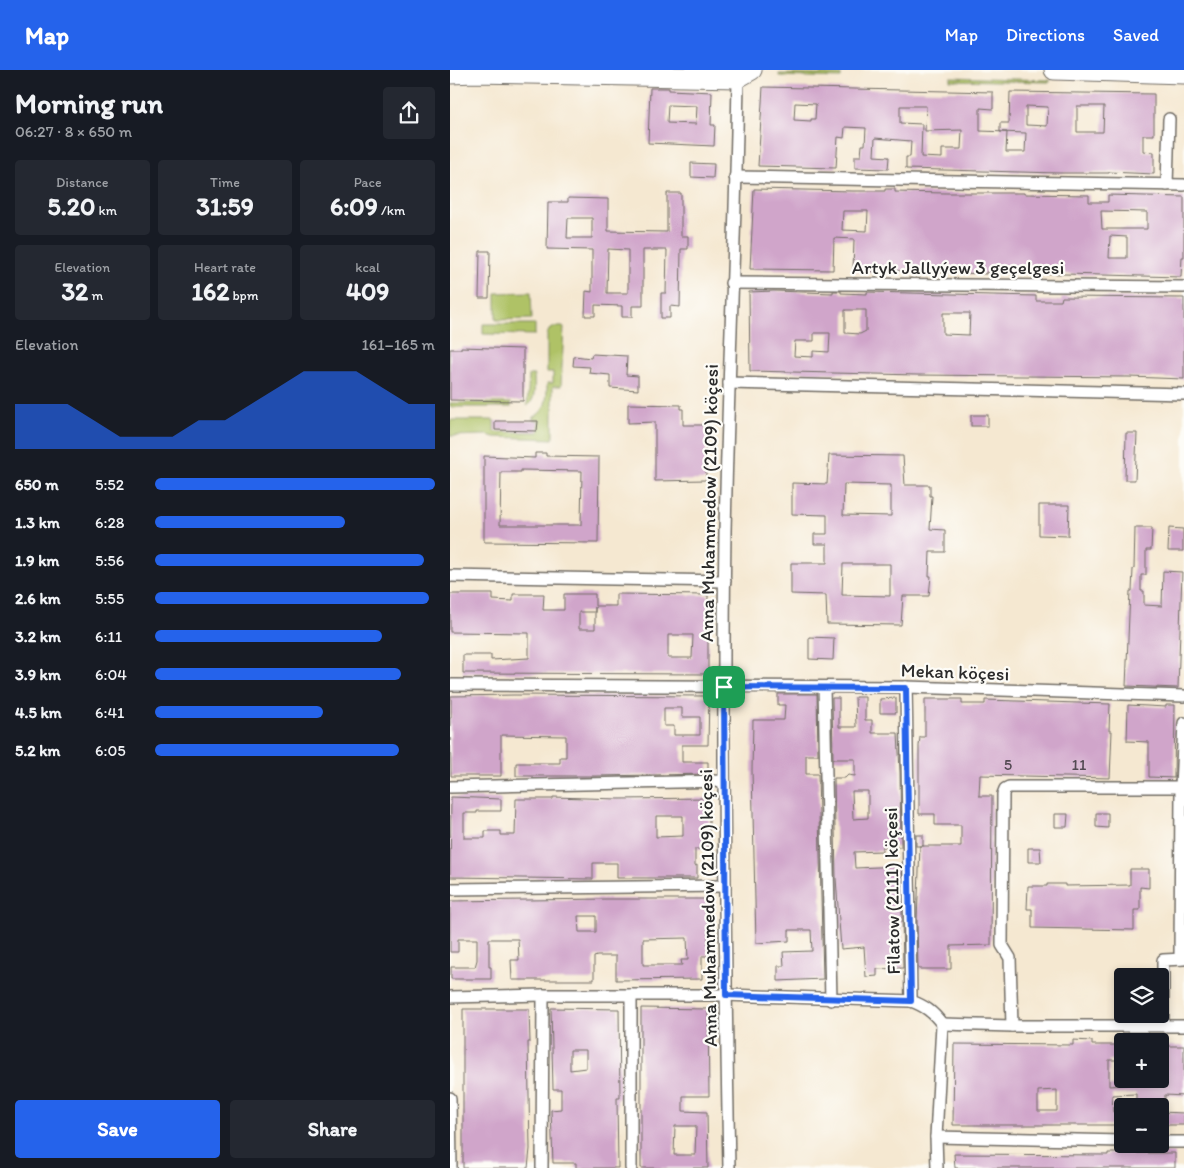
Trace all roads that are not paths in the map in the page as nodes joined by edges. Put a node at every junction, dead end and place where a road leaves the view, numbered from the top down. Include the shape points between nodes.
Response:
1 (1054, 70) edge
2 (684, 72) edge
3 (475, 73) junction
4 (450, 74) edge
5 (745, 74) edge
6 (1184, 74) edge
7 (450, 83) edge
8 (1169, 119) dead end
9 (735, 177) junction
10 (1167, 185) junction
11 (1184, 185) edge
12 (732, 283) junction
13 (1184, 287) edge
14 (728, 383) junction
15 (1184, 394) edge
16 (450, 576) edge
17 (725, 581) junction
18 (450, 685) edge
19 (724, 687) junction
20 (824, 687) junction
21 (906, 688) junction
22 (1184, 696) edge
23 (1184, 723) edge
24 (724, 780) junction
25 (1183, 787) edge
26 (450, 788) edge
27 (1182, 849) edge
28 (725, 886) junction
29 (450, 889) edge
30 (1182, 959) edge
31 (631, 994) junction
32 (543, 995) junction
33 (726, 995) junction
34 (450, 997) edge
35 (831, 1000) junction
36 (911, 1001) junction
37 (942, 1024) junction
38 (1163, 1025) junction
39 (1012, 1026) junction
40 (1184, 1026) edge
41 (450, 1098) edge
42 (936, 1137) junction
43 (1114, 1141) edge
44 (1169, 1142) edge
45 (1184, 1142) edge
46 (451, 1168) edge
47 (542, 1168) edge
48 (631, 1168) edge
49 (729, 1168) edge
50 (937, 1168) edge

1 - 6 main road
2 - 3 main road
2 - 5 main road
3 - 4 main road
3 - 7 main road
5 - 9 street, Anna Muhammedow (2109) köçesi
8 - 10 street
9 - 10 street
9 - 12 street, Anna Muhammedow (2109) köçesi
10 - 11 street
12 - 13 street, Artyk Jallyýew 3 geçelgesi
12 - 14 street, Anna Muhammedow (2109) köçesi
14 - 15 street
14 - 17 street, Anna Muhammedow (2109) köçesi
16 - 17 street
17 - 19 street, Anna Muhammedow (2109) köçesi
18 - 19 street, Mekan köçesi
19 - 20 street, Mekan köçesi
19 - 24 street, Anna Muhammedow (2109) köçesi
20 - 21 street, Mekan köçesi
20 - 35 street
21 - 22 street, Mekan köçesi
21 - 36 street, Filatow (2111) köçesi
23 - 25 street
24 - 26 street
24 - 28 street, Anna Muhammedow (2109) köçesi
25 - 27 street
25 - 39 street via 1005,789 1002,946 1010,958
27 - 30 street
28 - 29 street
28 - 33 street, Anna Muhammedow (2109) köçesi
30 - 38 street via 1163,960
31 - 32 street
31 - 33 street
31 - 48 street
32 - 34 street
32 - 47 street
33 - 35 street
33 - 49 street, Anna Muhammedow (2109) köçesi
35 - 36 street
36 - 37 street, Filatow (2111) köçesi via 934,1013
37 - 39 street
37 - 42 street
38 - 39 street
38 - 40 street
41 - 46 street
42 - 43 street
42 - 50 street
44 - 45 street

